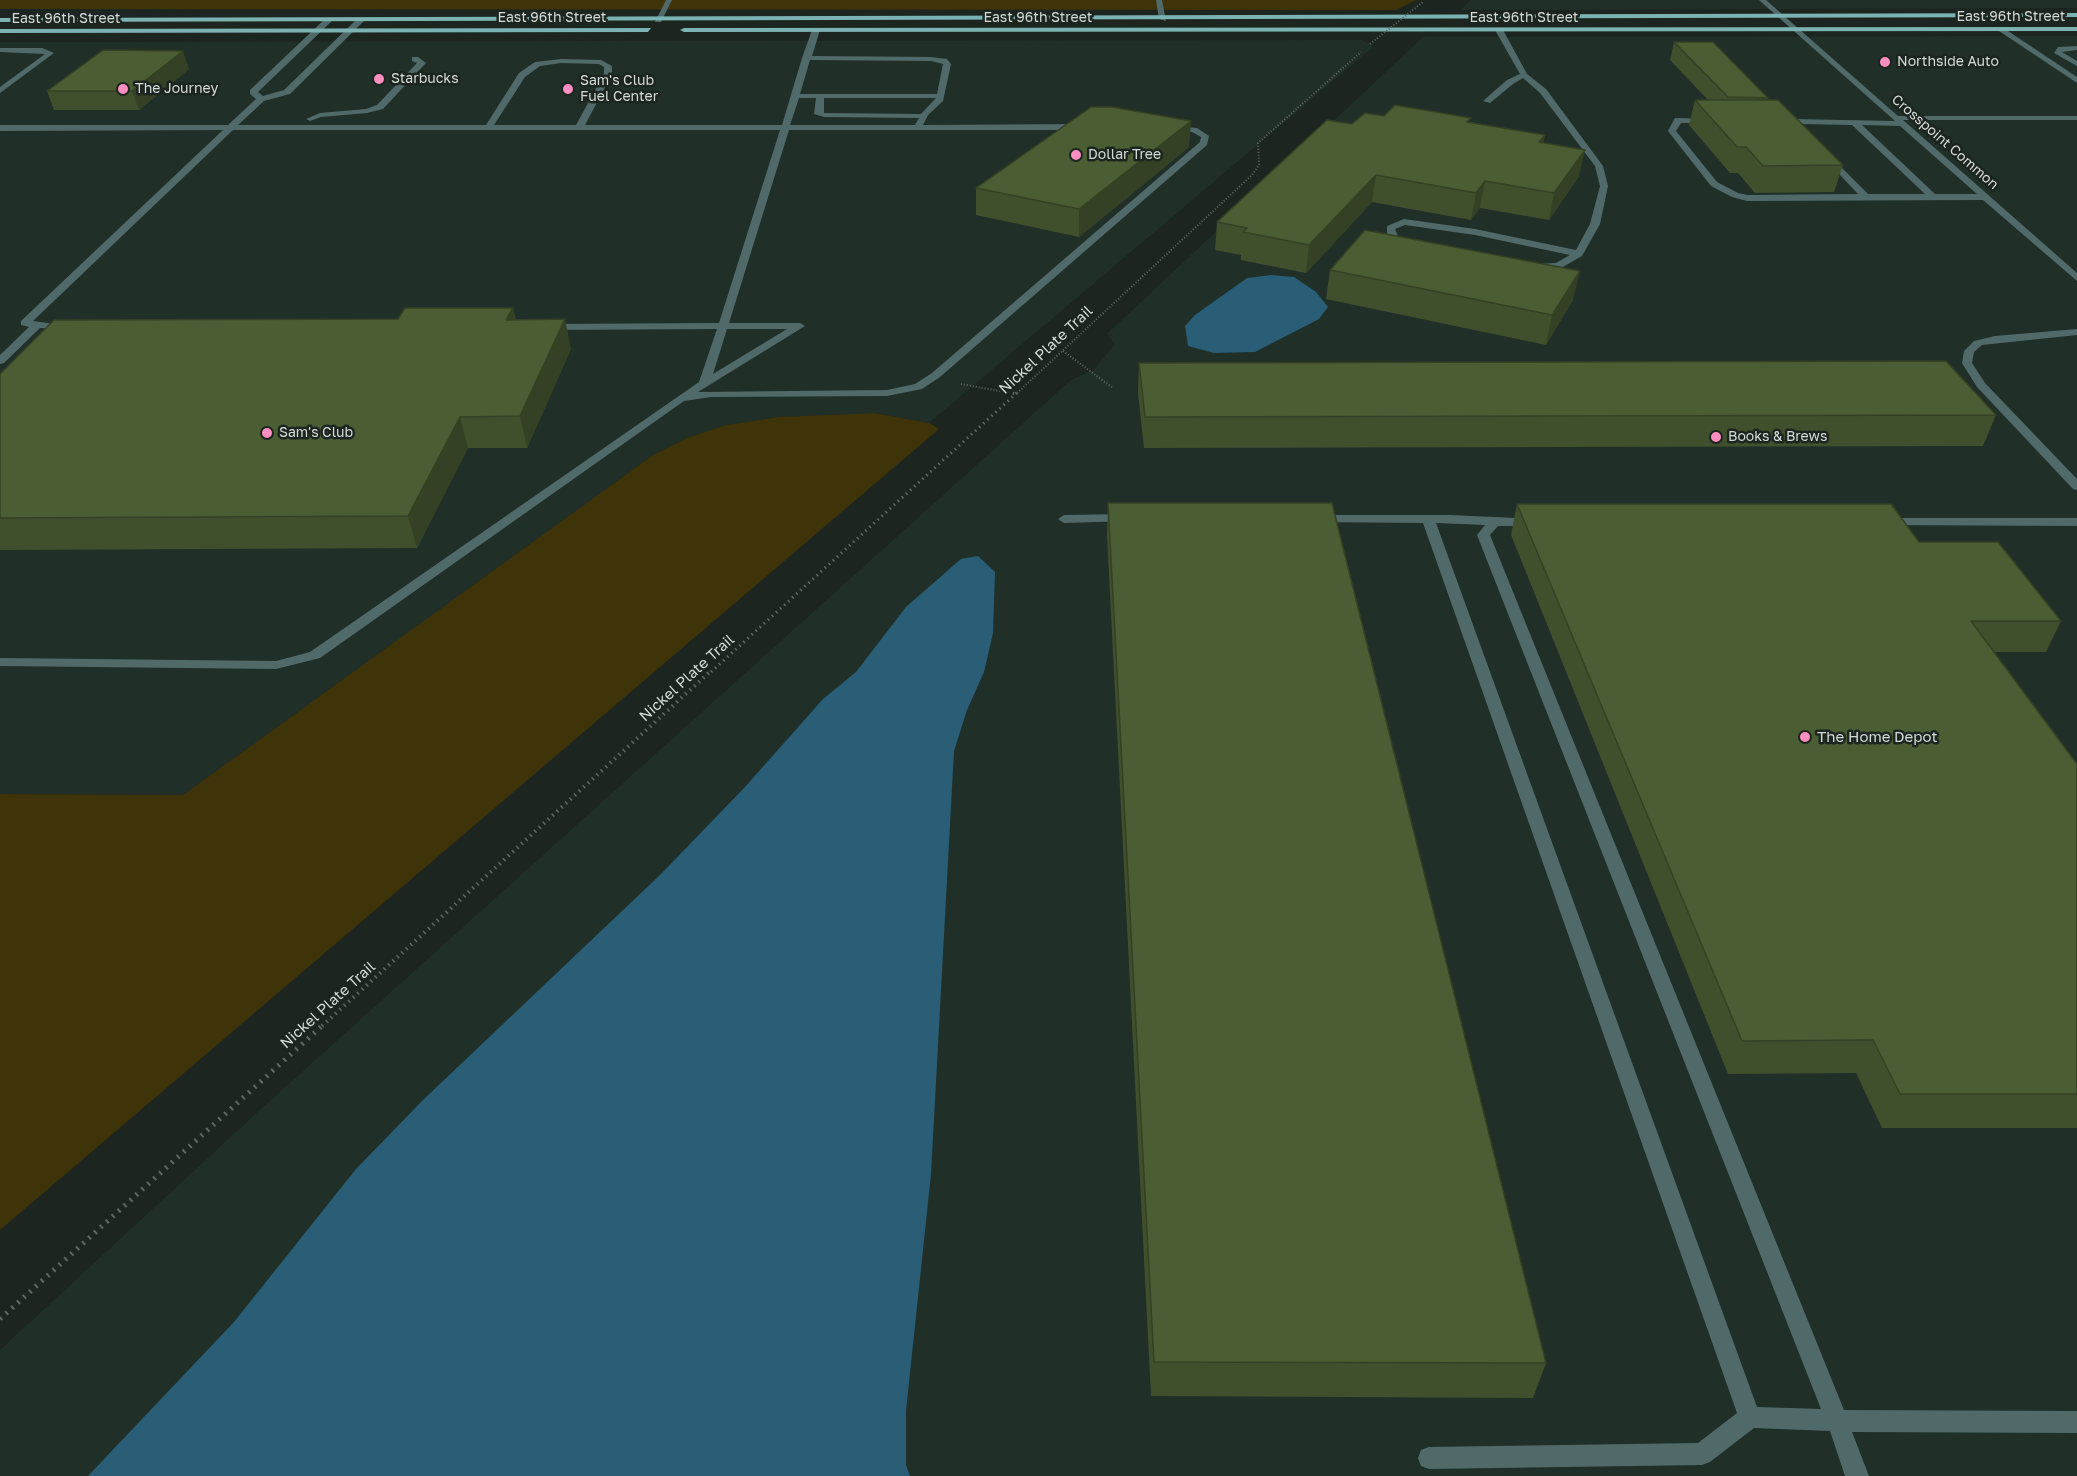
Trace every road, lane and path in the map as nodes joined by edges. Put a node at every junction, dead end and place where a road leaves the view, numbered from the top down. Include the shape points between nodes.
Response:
1 (669, 0) edge
2 (1159, 0) edge
3 (1762, 0) edge
4 (1423, 2) dead end
5 (2077, 15) edge
6 (1779, 16) junction
7 (1605, 18) junction
8 (1162, 19) junction
9 (0, 20) edge
10 (329, 20) junction
11 (361, 20) junction
12 (658, 20) junction
13 (2002, 29) junction
14 (2077, 29) edge
15 (318, 30) junction
16 (350, 30) junction
17 (661, 30) dead end
18 (672, 30) dead end
19 (816, 30) junction
20 (959, 30) junction
21 (1499, 30) junction
22 (1793, 30) junction
23 (0, 31) edge
24 (2077, 48) edge
25 (4, 50) edge
26 (0, 56) edge
27 (806, 58) junction
28 (415, 59) dead end
29 (2077, 64) edge
30 (1524, 75) junction
31 (2077, 81) edge
32 (0, 91) edge
33 (794, 96) junction
34 (820, 96) junction
35 (940, 96) junction
36 (261, 99) junction
37 (1487, 101) dead end
38 (924, 116) junction
39 (2077, 118) edge
40 (310, 119) dead end
41 (1725, 121) edge
42 (1783, 121) edge
43 (1794, 121) junction
44 (1899, 121) junction
45 (1854, 123) junction
46 (784, 127) junction
47 (918, 127) junction
48 (1090, 127) edge
49 (1154, 127) edge
50 (0, 128) edge
51 (229, 128) junction
52 (488, 128) junction
53 (579, 128) junction
54 (1810, 138) edge
55 (1818, 147) edge
56 (1866, 197) junction
57 (1933, 197) junction
58 (1985, 197) junction
59 (1416, 252) edge
60 (1579, 254) junction
61 (1527, 268) edge
62 (2077, 278) edge
63 (37, 325) junction
64 (723, 326) junction
65 (83, 327) edge
66 (539, 327) edge
67 (2077, 332) edge
68 (1063, 351) junction
69 (0, 361) edge
70 (936, 375) junction
71 (705, 382) junction
72 (1113, 388) dead end
73 (1016, 394) junction
74 (681, 398) junction
75 (2077, 486) edge
76 (1138, 518) edge
77 (1064, 519) dead end
78 (1300, 519) edge
79 (1428, 519) junction
80 (1554, 522) edge
81 (1863, 522) edge
82 (2077, 522) edge
83 (1488, 528) junction
84 (0, 662) edge
85 (0, 1319) edge
86 (1750, 1418) junction
87 (1837, 1421) junction
88 (2077, 1422) edge
89 (1429, 1458) dead end
90 (1857, 1476) edge

1 - 12 street
2 - 8 street
3 - 6 street, Crosspoint Common
4 - 68 path, Nickel Plate Trail, bridge via 1258,143 1259,165 1252,175
5 - 6 main road, East 96th Street
6 - 7 main road, East 96th Street
6 - 22 street, Crosspoint Common
7 - 8 main road, East 96th Street
7 - 21 main road via 1505,24
8 - 12 main road, East 96th Street
8 - 20 main road via 1161,24 1149,25
9 - 10 main road, East 96th Street
10 - 11 main road, East 96th Street
10 - 15 street
11 - 12 main road, East 96th Street
11 - 16 street
13 - 14 main road, East 96th Street
13 - 22 main road, East 96th Street
13 - 31 street
15 - 16 main road, East 96th Street
15 - 23 main road, East 96th Street
15 - 36 street via 253,92
16 - 17 main road, East 96th Street
16 - 36 street via 286,92
18 - 19 main road, East 96th Street
19 - 20 main road, East 96th Street
19 - 27 street
20 - 21 main road, East 96th Street
21 - 22 main road, East 96th Street
21 - 30 street
22 - 44 street, Crosspoint Common
24 - 29 street via 2061,49 2058,53
25 - 26 street
25 - 32 street via 50,53
27 - 33 street
27 - 35 street via 939,60 947,64
28 - 40 street via 422,63 380,107
30 - 37 street
30 - 60 street via 1543,91 1599,166 1604,186 1594,224
33 - 34 street
33 - 46 street
34 - 35 street
34 - 38 street via 818,114
35 - 38 street
36 - 51 street
38 - 47 street
39 - 44 street
41 - 56 street via 1678,120 1672,131 1714,184 1747,198
42 - 43 street
43 - 45 street
43 - 54 street
44 - 45 street
44 - 58 street, Crosspoint Common
45 - 57 street
46 - 47 street
46 - 53 street
46 - 64 street
47 - 48 street
49 - 70 street via 1194,130 1205,136 1204,143
50 - 51 street
51 - 52 street
51 - 63 street via 25,323
52 - 53 street
52 - 53 street via 522,75 538,64 601,62 608,66 608,74
55 - 56 street
56 - 57 street
57 - 58 street
58 - 62 street, Crosspoint Common
59 - 60 street via 1398,246 1390,228 1404,222 1442,226
60 - 61 street via 1558,266
63 - 65 street
63 - 69 street
64 - 66 street
64 - 71 street
64 - 71 street via 800,326
67 - 75 street via 1978,342 1969,351 1967,363 1981,385
68 - 72 path
68 - 73 path, Nickel Plate Trail
70 - 73 path via 976,388
70 - 74 street via 918,387 887,393 711,394
71 - 74 street
73 - 85 path, Nickel Plate Trail
74 - 84 street via 315,655 276,665
76 - 77 street
78 - 79 street
79 - 83 street via 1450,519
79 - 86 street
80 - 83 street
81 - 82 street
83 - 87 street
86 - 87 street
86 - 89 street via 1701,1454
87 - 88 street
87 - 90 street

